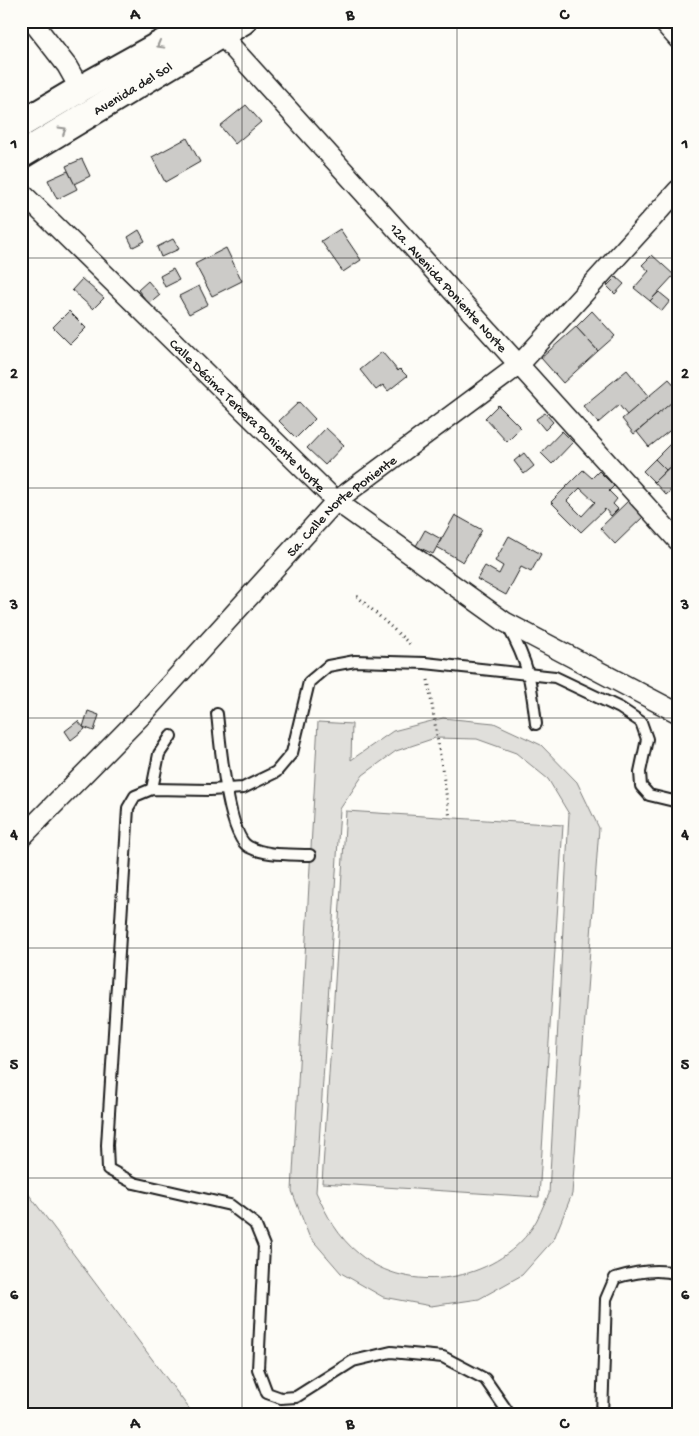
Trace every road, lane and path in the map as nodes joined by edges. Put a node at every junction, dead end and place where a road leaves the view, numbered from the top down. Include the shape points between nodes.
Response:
1 (32, 21) edge
2 (243, 21) edge
3 (662, 21) edge
4 (211, 26) edge
5 (678, 39) edge
6 (80, 88) junction
7 (21, 124) edge
8 (21, 155) edge
9 (678, 190) edge
10 (21, 192) edge
11 (519, 365) junction
12 (336, 501) junction
13 (678, 541) edge
14 (357, 596) dead end
15 (505, 622) junction
16 (425, 663) junction
17 (530, 674) junction
18 (678, 713) edge
19 (217, 714) dead end
20 (536, 724) dead end
21 (170, 736) dead end
22 (152, 789) junction
23 (227, 789) junction
24 (678, 802) edge
25 (450, 818) dead end
26 (21, 838) edge
27 (310, 855) dead end
28 (678, 1274) edge
29 (510, 1415) edge
30 (602, 1415) edge

1 - 6 street
2 - 4 main road, Avenida del Sol
3 - 5 street
4 -> 6 main road, Avenida del Sol
8 -> 4 main road, Avenida del Sol
4 - 11 street, 12a. Avenida Poniente Norte
6 - 7 main road, Avenida del Sol
9 - 11 street, 5a. Calle Norte Poniente
10 - 12 street, Calle Décima Tercera Poniente Norte
11 - 12 street, 5a. Calle Norte Poniente
11 - 13 street, 12a. Avenida Poniente Norte
12 - 15 street, Calle Décima Tercera Poniente Norte
12 - 26 street, 5a. Calle Norte Poniente via 144,713
14 - 16 path via 420,653
15 - 17 lane
15 - 18 street, Calle Décima Tercera Poniente Norte
16 - 17 lane
16 - 23 lane via 354,661 328,666 309,682 292,753 276,772 243,788
16 - 25 path
17 - 20 lane
17 - 24 lane via 555,677 620,708 641,722 647,739 640,772 641,786 649,795
19 - 23 lane
21 - 22 lane via 159,754
22 - 23 lane
22 - 29 lane via 135,796 128,808 108,1169 134,1184 230,1205 255,1224 264,1246 258,1370 267,1393 281,1398 296,1397 353,1361 391,1352 443,1357 485,1379
23 - 27 lane via 234,824 248,847 266,852
28 - 30 lane via 667,1271 632,1273 615,1278 606,1299

